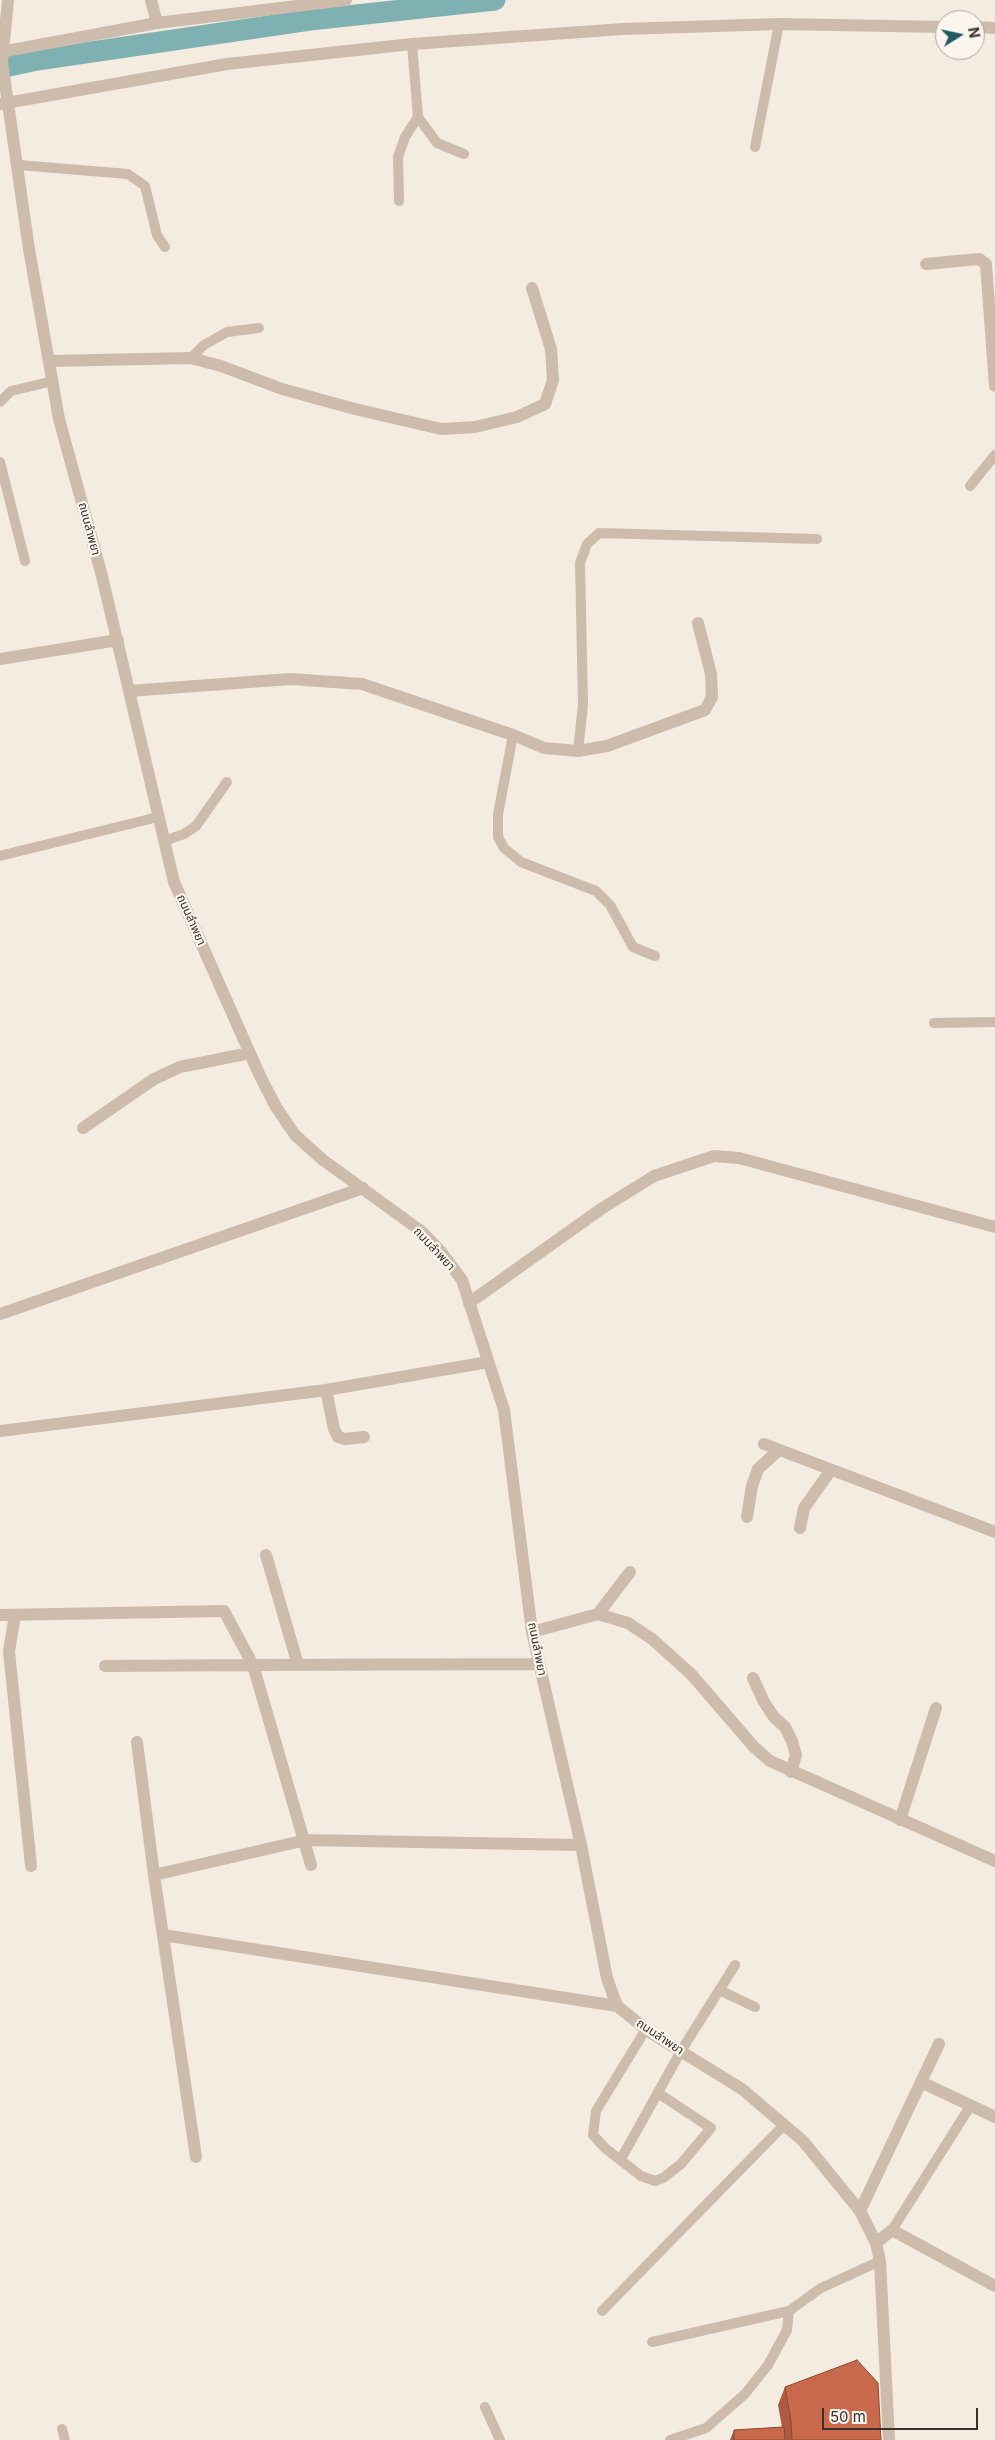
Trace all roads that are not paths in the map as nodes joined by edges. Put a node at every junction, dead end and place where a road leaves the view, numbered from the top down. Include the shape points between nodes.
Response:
1 (8, 0) edge
2 (151, 0) edge
3 (346, 0) edge
4 (268, 5) edge
5 (157, 24) junction
6 (779, 24) junction
7 (935, 27) edge
8 (412, 44) junction
9 (2, 55) edge
10 (5, 99) edge
11 (418, 117) junction
12 (754, 147) dead end
13 (464, 154) dead end
14 (19, 165) junction
15 (399, 201) dead end
16 (165, 247) dead end
17 (926, 264) dead end
18 (532, 288) dead end
19 (259, 328) dead end
20 (191, 358) junction
21 (49, 361) junction
22 (52, 380) junction
23 (995, 386) edge
24 (0, 402) edge
25 (995, 455) edge
26 (0, 462) edge
27 (970, 486) dead end
28 (817, 539) dead end
29 (25, 561) dead end
30 (698, 622) dead end
31 (118, 640) junction
32 (0, 659) edge
33 (129, 691) junction
34 (513, 735) junction
35 (578, 751) junction
36 (227, 782) dead end
37 (158, 817) junction
38 (164, 841) junction
39 (0, 856) edge
40 (655, 956) dead end
41 (995, 1022) edge
42 (934, 1023) dead end
43 (250, 1054) junction
44 (83, 1128) dead end
45 (362, 1188) junction
46 (995, 1227) edge
47 (469, 1303) junction
48 (0, 1314) edge
49 (488, 1362) junction
50 (326, 1390) junction
51 (0, 1431) edge
52 (364, 1436) dead end
53 (764, 1444) dead end
54 (780, 1450) junction
55 (831, 1470) junction
56 (747, 1517) dead end
57 (800, 1528) dead end
58 (995, 1532) edge
59 (266, 1555) dead end
60 (630, 1572) dead end
61 (598, 1614) junction
62 (0, 1615) edge
63 (15, 1615) junction
64 (532, 1632) junction
65 (539, 1664) junction
66 (253, 1665) junction
67 (298, 1665) junction
68 (105, 1666) dead end
69 (753, 1678) dead end
70 (936, 1708) dead end
71 (137, 1742) dead end
72 (791, 1772) junction
73 (900, 1820) junction
74 (306, 1840) junction
75 (582, 1845) junction
76 (995, 1861) edge
77 (312, 1865) dead end
78 (31, 1866) dead end
79 (154, 1875) junction
80 (163, 1935) junction
81 (735, 1965) dead end
82 (719, 1990) junction
83 (617, 2006) junction
84 (755, 2008) dead end
85 (646, 2029) junction
86 (939, 2044) dead end
87 (681, 2051) junction
88 (922, 2082) junction
89 (658, 2094) junction
90 (971, 2105) junction
91 (995, 2117) edge
92 (784, 2125) junction
93 (196, 2157) dead end
94 (622, 2159) junction
95 (860, 2211) junction
96 (892, 2230) junction
97 (876, 2243) junction
98 (880, 2261) junction
99 (995, 2286) edge
100 (789, 2310) junction
101 (602, 2311) dead end
102 (652, 2342) dead end
103 (485, 2407) dead end
104 (62, 2429) dead end
105 (65, 2440) edge
106 (500, 2440) edge
107 (670, 2440) edge
108 (889, 2440) edge

1 - 9 street, ถนนลำพยา
2 - 5 street
3 - 4 street
4 - 5 street
5 - 9 street
6 - 7 street
6 - 8 street via 623,29
6 - 12 lane
8 - 10 street via 227,64
8 - 11 lane
9 - 10 street, ถนนลำพยา
10 - 14 street, ถนนลำพยา
11 - 13 lane via 437,143
11 - 15 lane via 405,137 398,157
14 - 16 lane via 128,174 145,186 157,235
14 - 21 street, ถนนลำพยา via 29,249
17 - 23 street via 979,259 986,264
18 - 20 street via 551,348 553,380 545,404 517,417 475,427 440,429 355,410
19 - 20 lane via 227,332 204,345
20 - 21 street
21 - 22 street, ถนนลำพยา
22 - 24 lane via 10,391
22 - 31 street, ถนนลำพยา via 59,419
25 - 27 lane
26 - 29 lane
28 - 35 lane via 599,533 587,544 580,563 583,705
30 - 35 street via 711,674 712,697 705,710 607,746
31 - 32 street
31 - 33 street, ถนนลำพยา
33 - 34 street via 290,679 362,684
33 - 37 street, ถนนลำพยา
34 - 35 street via 544,748
34 - 40 lane via 498,814 498,837 504,848 521,862 596,891 610,905 633,946
36 - 38 lane via 196,826
37 - 38 street, ถนนลำพยา
37 - 39 lane
38 - 43 street, ถนนลำพยา via 174,882
41 - 42 lane
43 - 44 street via 180,1067 154,1079
43 - 45 street, ถนนลำพยา via 276,1107 295,1135
45 - 47 street, ถนนลำพยา via 421,1231 442,1253 462,1280
45 - 48 street
46 - 47 street via 739,1158 714,1156 654,1176 601,1209
47 - 49 street, ถนนลำพยา
49 - 50 street
49 - 64 street, ถนนลำพยา via 504,1410
50 - 51 street
50 - 52 street via 338,1437
53 - 54 street
54 - 55 street
54 - 56 street via 758,1470
55 - 57 street via 804,1508
55 - 58 street
59 - 67 street
60 - 61 street
61 - 64 street
61 - 72 street via 628,1623 652,1639 691,1674 754,1747 770,1761
62 - 63 street
63 - 66 street via 224,1611
63 - 78 street via 9,1651
64 - 65 street, ถนนลำพยา
65 - 67 street
65 - 75 street, ถนนลำพยา
66 - 67 street
66 - 68 street
66 - 74 street
69 - 72 street via 764,1702 792,1741 796,1755
70 - 73 street
71 - 79 street
72 - 73 street
73 - 76 street
74 - 75 street
74 - 77 street
74 - 79 street
75 - 83 street, ถนนลำพยา via 607,1978
79 - 80 street
80 - 83 street
80 - 93 street
81 - 82 lane
82 - 84 lane
82 - 87 lane
83 - 85 street, ถนนลำพยา
85 - 87 street, ถนนลำพยา
85 - 94 lane via 596,2111 593,2135
86 - 88 street
87 - 89 lane
87 - 92 street, ถนนลำพยา via 742,2089
88 - 90 street
88 - 95 street
89 - 94 lane
89 - 94 lane via 711,2128 664,2178 654,2181 641,2176
90 - 91 street
90 - 96 lane
92 - 95 street, ถนนลำพยา via 804,2141
92 - 101 lane
95 - 97 street, ถนนลำพยา
96 - 97 street
96 - 99 street
97 - 98 street, ถนนลำพยา
98 - 100 lane via 820,2288
98 - 108 street, ถนนลำพยา
100 - 102 lane
100 - 107 lane via 787,2330 768,2365 745,2394 706,2428
103 - 106 lane
104 - 105 lane

